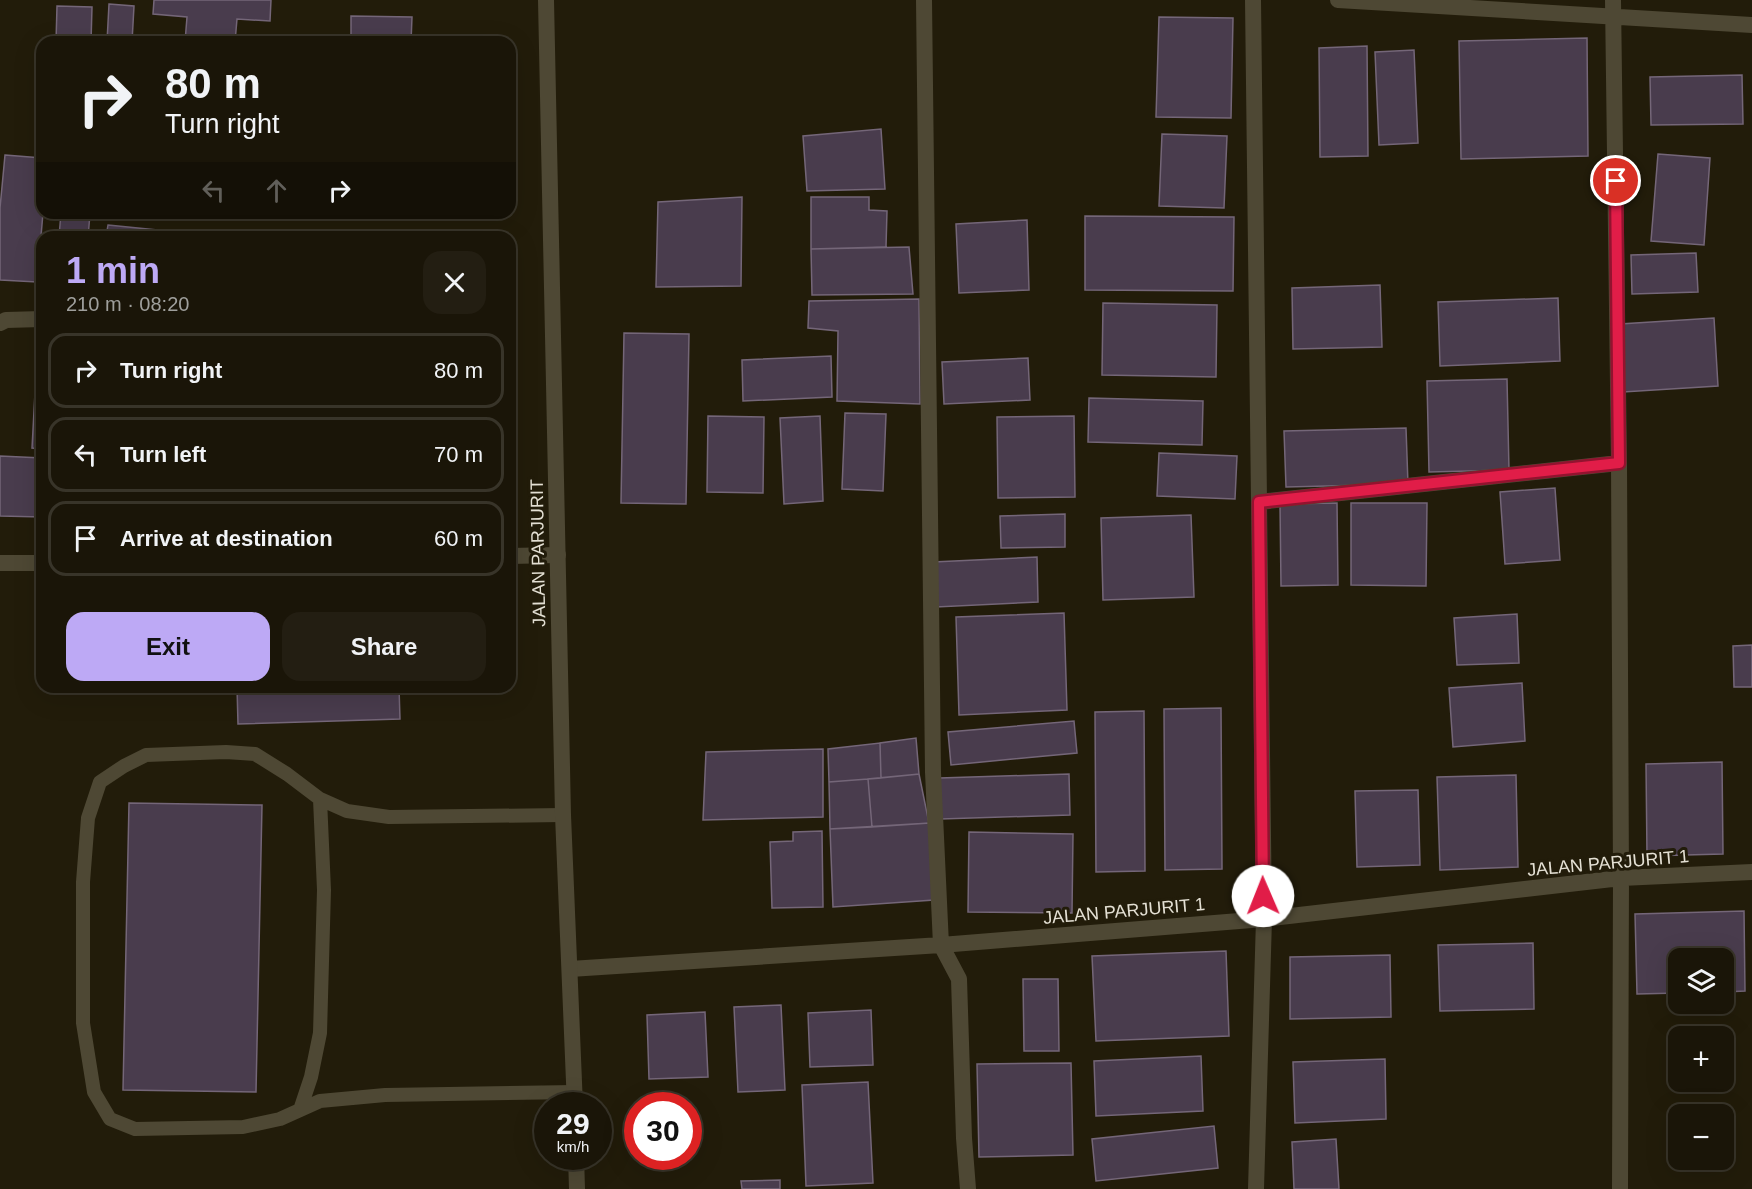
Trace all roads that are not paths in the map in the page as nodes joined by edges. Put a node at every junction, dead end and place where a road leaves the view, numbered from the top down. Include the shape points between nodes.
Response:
1 (546, 0) edge
2 (924, 0) edge
3 (1253, 0) edge
4 (1338, 0) edge
5 (1614, 8) edge
6 (1752, 25) edge
7 (36, 319) edge
8 (0, 323) edge
9 (1619, 463) junction
10 (1259, 502) junction
11 (558, 555) junction
12 (516, 556) edge
13 (0, 563) edge
14 (36, 563) edge
15 (320, 799) junction
16 (563, 815) junction
17 (1752, 872) edge
18 (1621, 878) junction
19 (1263, 919) junction
20 (941, 945) junction
21 (570, 969) junction
22 (575, 1092) edge
23 (534, 1098) edge
24 (300, 1110) junction
25 (576, 1170) edge
26 (577, 1189) edge
27 (968, 1189) edge
28 (1256, 1189) edge
29 (1620, 1189) edge

1 - 11 street, JALAN PARJURIT
2 - 20 street via 933,772
3 - 10 street
4 - 5 street
5 - 6 street
5 - 9 street
7 - 8 street
9 - 10 street
9 - 18 street
10 - 19 street
11 - 12 street
11 - 16 street, JALAN PARJURIT
13 - 14 street
15 - 16 lane via 347,811 388,817
15 - 24 lane via 324,890 320,1034
15 - 24 lane via 255,754 146,755 100,782 88,818 83,882 83,1023 94,1092 110,1119 135,1129 243,1127
16 - 21 street, JALAN PARJURIT
17 - 18 street, JALAN PARJURIT 1
18 - 19 street, JALAN PARJURIT 1
18 - 29 street
19 - 20 street, JALAN PARJURIT 1
19 - 28 street
20 - 21 street, JALAN PARJURIT 1
20 - 27 street via 959,979
21 - 22 street, JALAN PARJURIT
23 - 24 lane via 385,1095 320,1101
25 - 26 street

